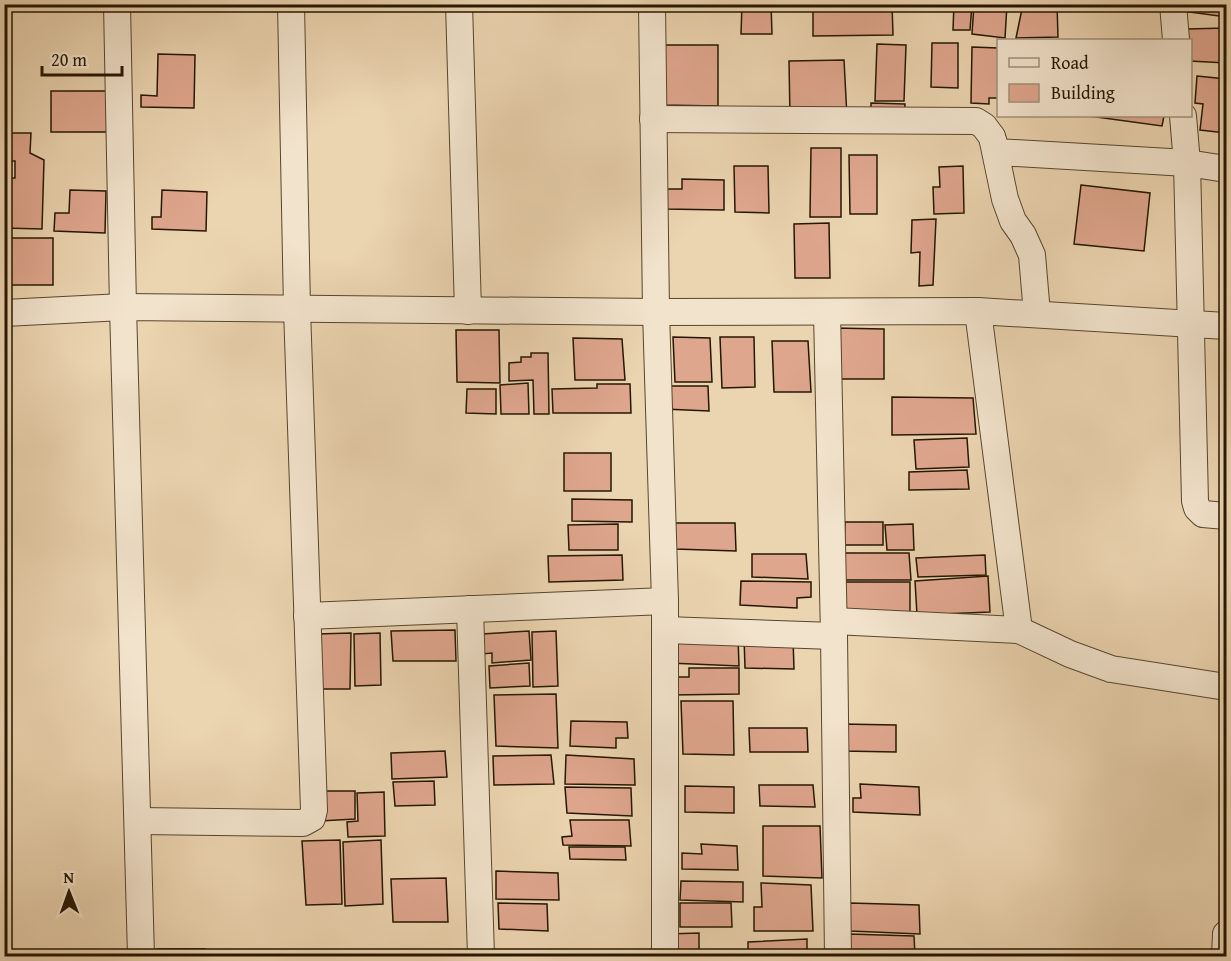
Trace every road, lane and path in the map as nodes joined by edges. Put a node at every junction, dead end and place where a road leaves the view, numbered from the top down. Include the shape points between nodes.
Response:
1 (117, 4) edge
2 (291, 4) edge
3 (459, 4) edge
4 (652, 4) edge
5 (1173, 4) edge
6 (1176, 39) edge
7 (1183, 117) edge
8 (653, 118) junction
9 (992, 136) junction
10 (1187, 163) junction
11 (1227, 169) edge
12 (123, 307) junction
13 (297, 309) junction
14 (468, 311) junction
15 (656, 312) junction
16 (827, 312) junction
17 (978, 312) junction
18 (4, 313) edge
19 (1037, 314) junction
20 (1192, 322) junction
21 (1227, 326) edge
22 (1227, 516) edge
23 (665, 601) junction
24 (470, 609) junction
25 (307, 616) junction
26 (834, 628) junction
27 (665, 630) junction
28 (1019, 630) junction
29 (1227, 687) edge
30 (138, 822) junction
31 (1227, 934) edge
32 (141, 957) edge
33 (481, 957) edge
34 (664, 957) edge
35 (838, 957) edge
36 (1225, 957) edge

1 - 12 street
2 - 13 street
3 - 14 street
4 - 8 street
5 - 6 street
7 - 10 street
8 - 9 street via 976,121
8 - 15 street
9 - 10 street via 997,152
9 - 19 street via 1005,199 1032,255
10 - 11 street
10 - 20 street
12 - 13 street
12 - 18 street
12 - 30 street
13 - 14 street
13 - 25 street
14 - 15 street
15 - 16 street
15 - 23 street
16 - 17 street
16 - 26 street
17 - 19 street
17 - 28 street
19 - 20 street
20 - 21 street
20 - 22 street via 1195,501 1203,514
23 - 24 street
23 - 27 street
24 - 25 street
24 - 33 street
25 - 30 street via 312,818 303,823
26 - 27 street
26 - 28 street
26 - 35 street
27 - 34 street
28 - 29 street via 1111,669
30 - 32 street
31 - 36 street

